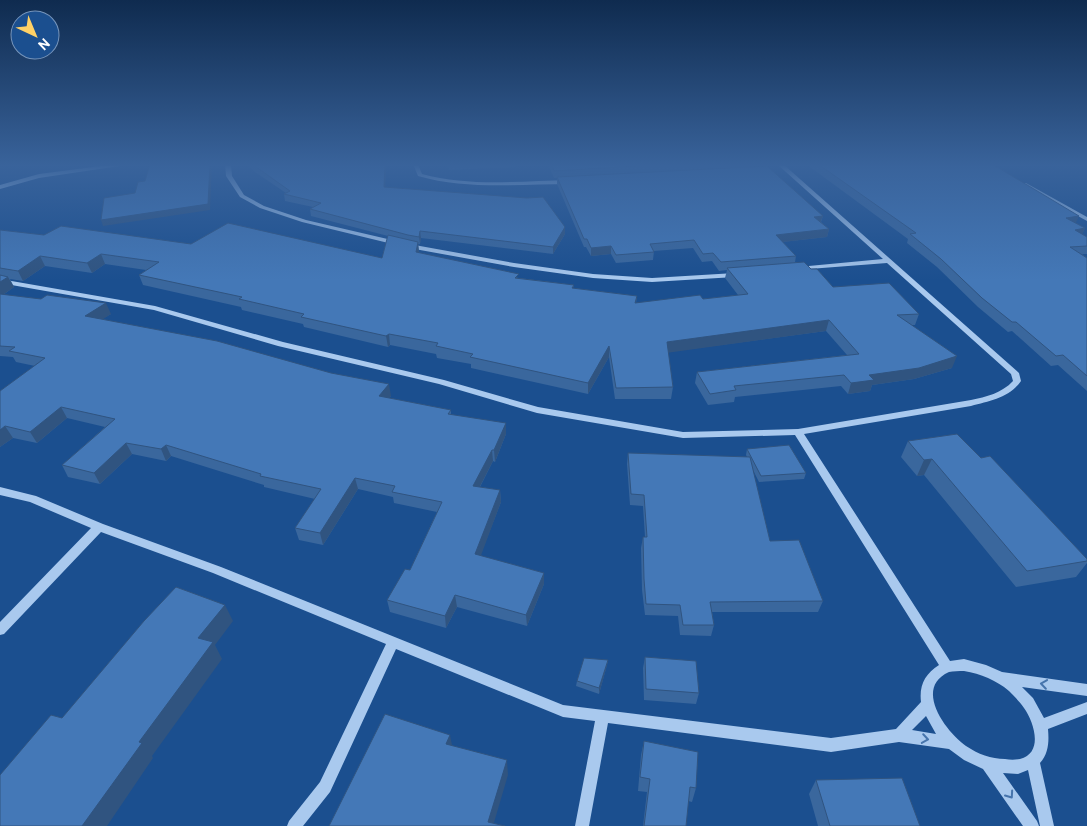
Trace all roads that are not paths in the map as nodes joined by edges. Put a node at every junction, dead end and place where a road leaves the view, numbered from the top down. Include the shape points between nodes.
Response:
1 (254, 203) edge
2 (819, 203) edge
3 (1058, 203) edge
4 (1087, 219) edge
5 (887, 261) junction
6 (789, 270) edge
7 (740, 274) edge
8 (0, 281) edge
9 (798, 432) junction
10 (0, 491) edge
11 (99, 526) junction
12 (0, 630) edge
13 (393, 642) junction
14 (947, 667) junction
15 (1001, 678) junction
16 (1087, 690) edge
17 (927, 706) junction
18 (1087, 708) edge
19 (603, 716) junction
20 (1042, 725) junction
21 (899, 735) junction
22 (951, 743) junction
23 (1032, 761) junction
24 (988, 764) junction
25 (294, 826) edge
26 (582, 826) edge
27 (1032, 826) edge
28 (1047, 826) edge

1 - 7 street via 304,221 409,246 514,265 652,280
2 - 5 street
3 - 4 street
5 - 6 street
5 - 9 street via 1015,373 1017,381 999,395 971,404
8 - 9 street via 155,308 537,410 683,435
9 - 14 street
10 - 11 street via 32,499
11 - 12 street
11 - 13 street
13 - 19 street via 563,711
13 - 25 street via 325,786
14 - 15 street via 964,665
14 - 17 street via 933,674 926,688
16 -> 15 street
15 - 20 street via 1033,707
17 - 21 street
17 - 22 street via 936,725
18 - 20 street
19 - 21 street via 831,745
19 - 26 street
20 - 23 street via 1042,745
21 -> 22 street
22 - 24 street
23 - 24 street via 1013,767
23 - 28 street
24 -> 27 street

